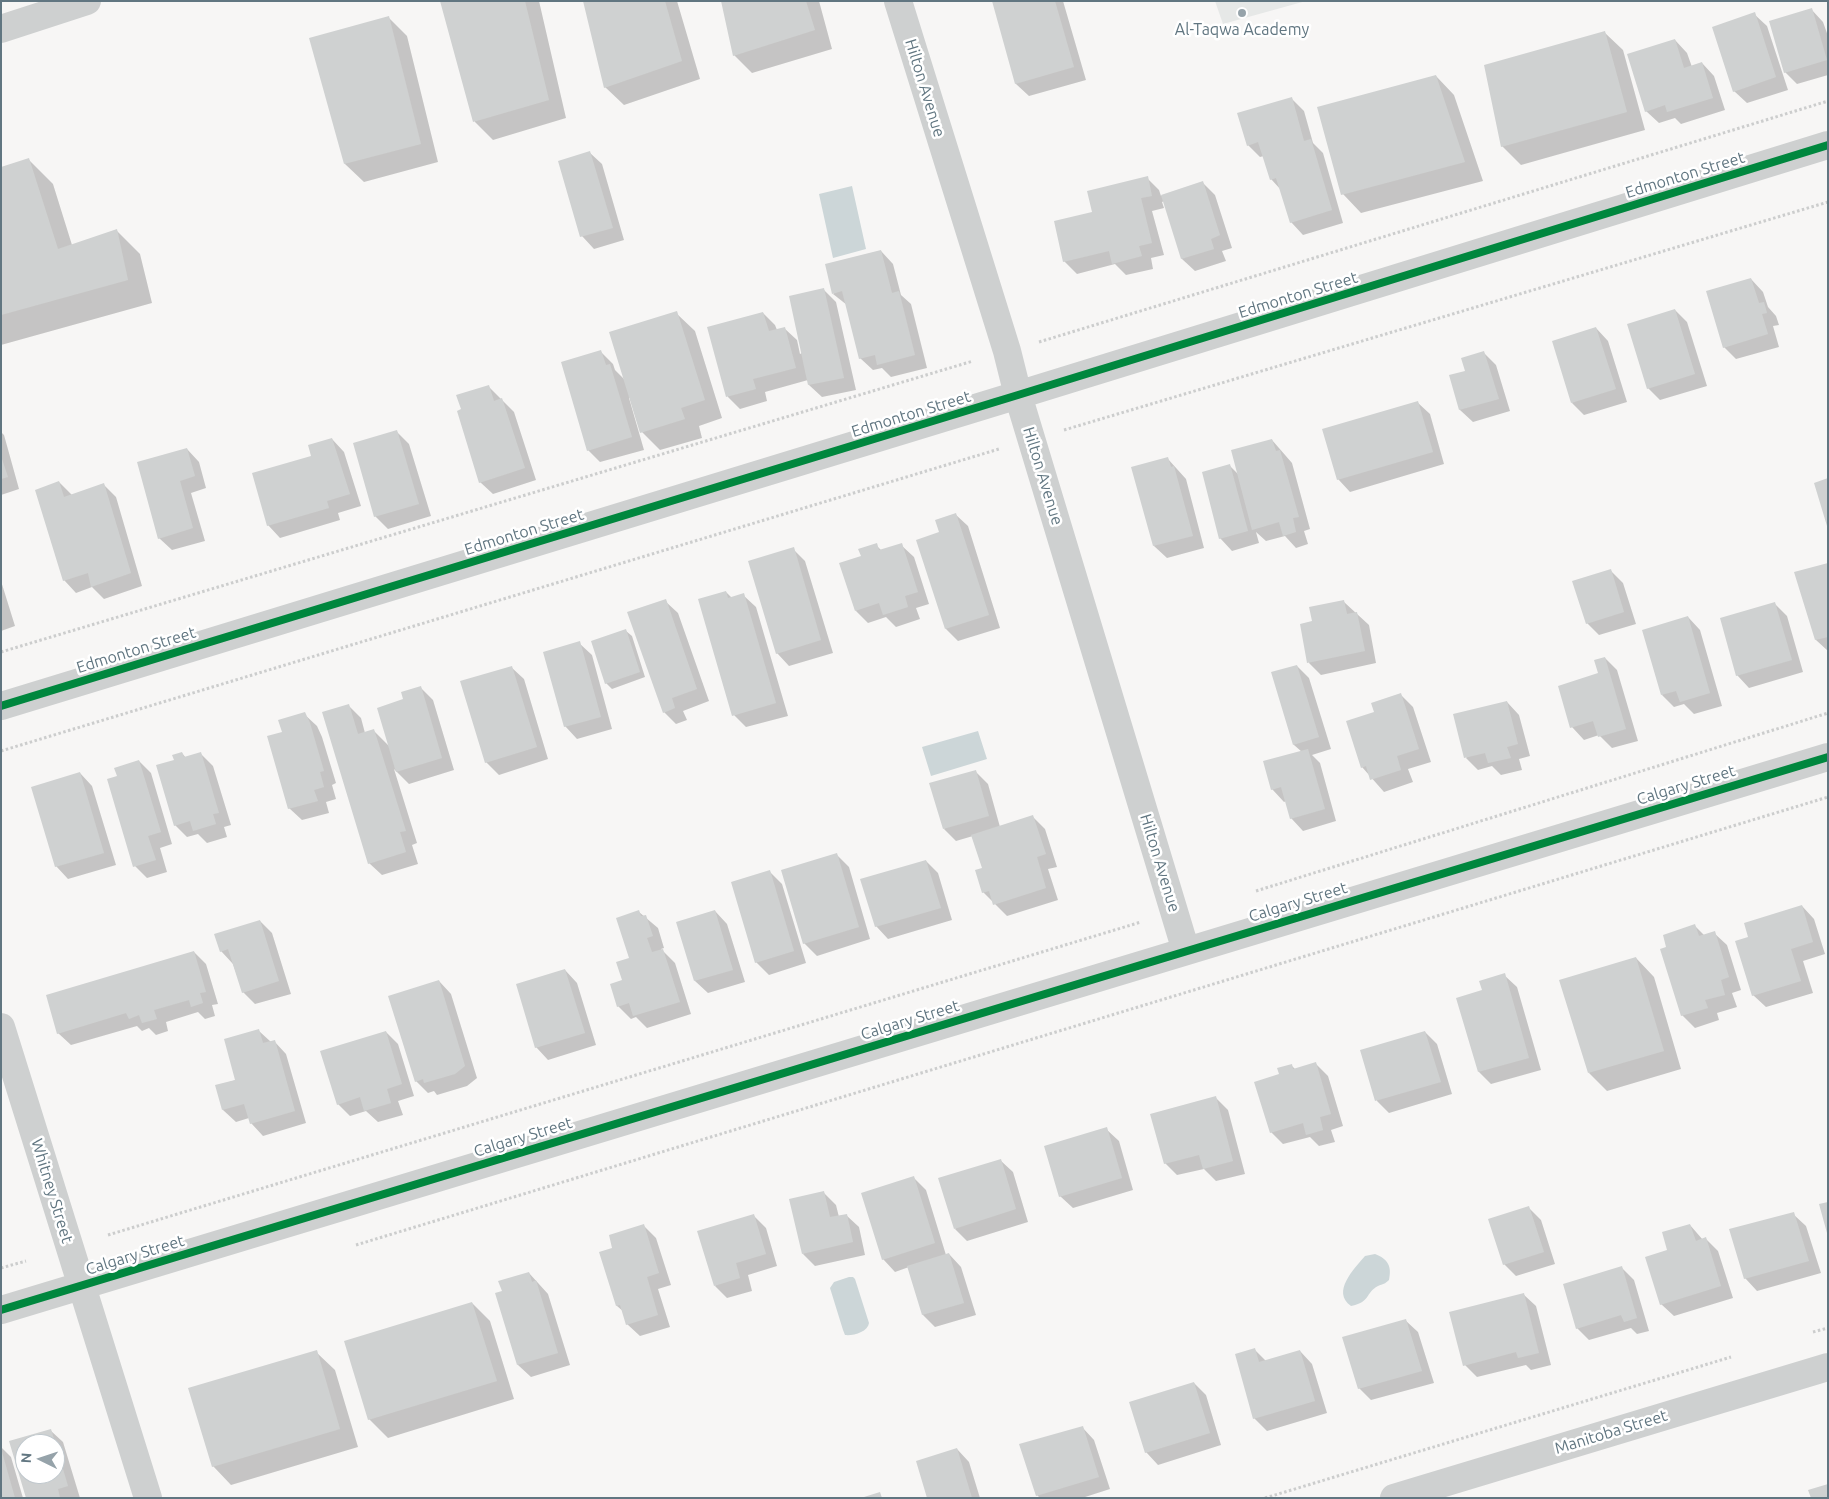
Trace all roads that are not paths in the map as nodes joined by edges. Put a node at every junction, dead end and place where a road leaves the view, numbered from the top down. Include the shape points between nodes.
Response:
1 (87, 1) edge
2 (898, 1) edge
3 (1, 29) edge
4 (1828, 145) edge
5 (1018, 396) junction
6 (1, 706) edge
7 (1828, 757) edge
8 (1186, 951) junction
9 (1, 1027) edge
10 (82, 1286) junction
11 (1, 1310) edge
12 (1828, 1367) edge
13 (148, 1498) edge
14 (1394, 1498) edge

1 - 3 street
2 - 5 street, Hilton Avenue via 1007,351
4 - 5 street, Edmonton Street
5 - 6 street, Edmonton Street
5 - 8 street, Hilton Avenue
7 - 8 street, Calgary Street
8 - 10 street, Calgary Street
9 - 10 street, Whitney Street
10 - 11 street, Calgary Street
10 - 13 street, Whitney Street
12 - 14 street, Manitoba Street

